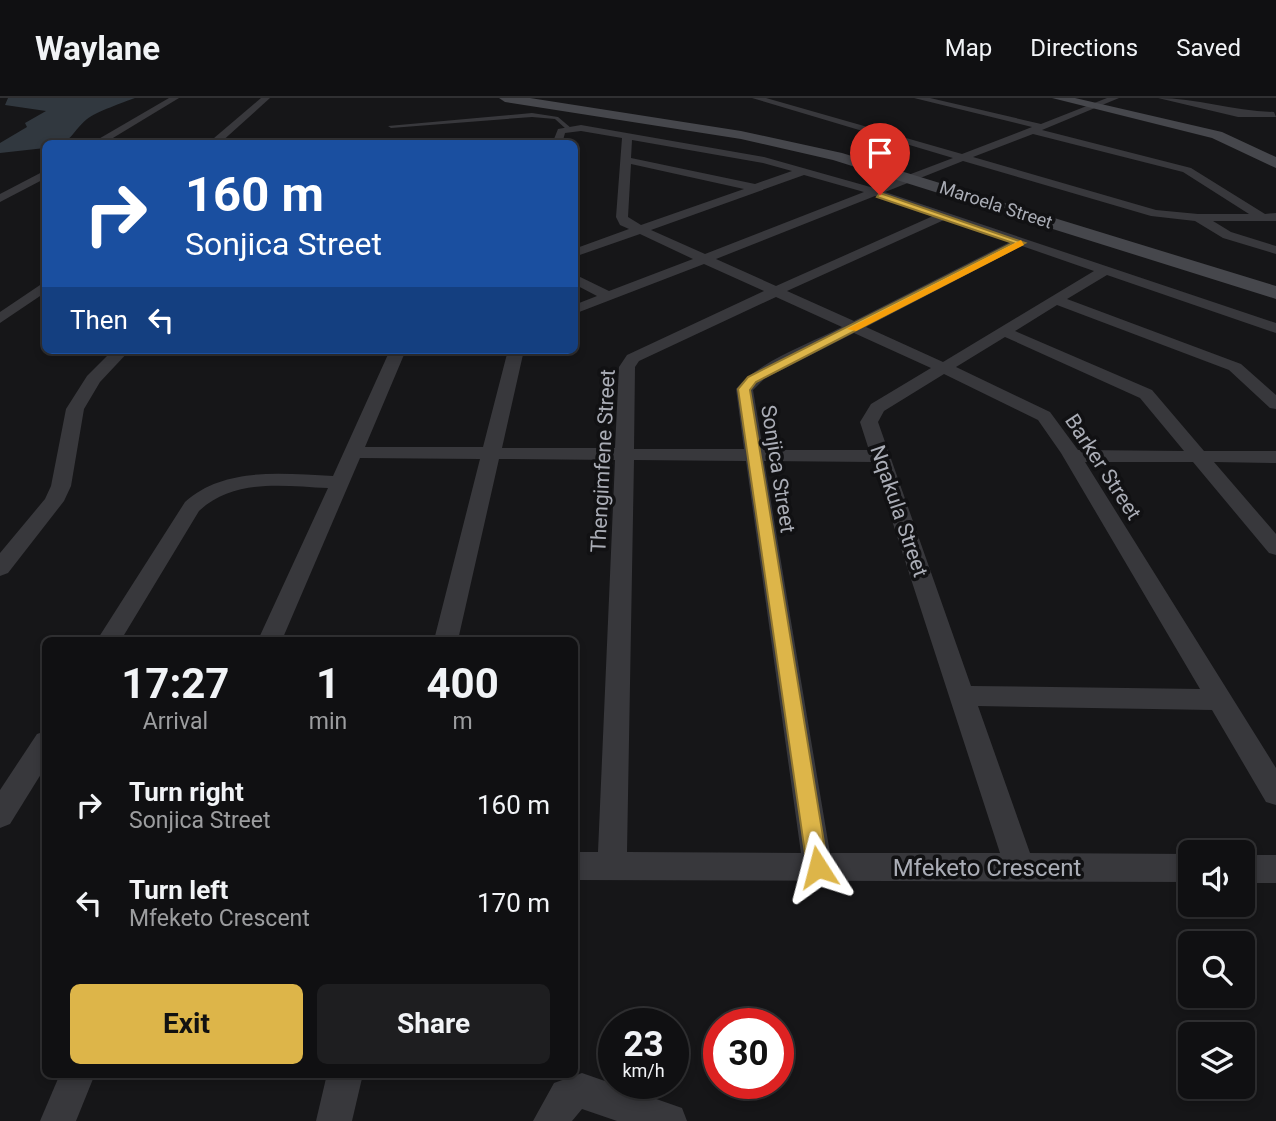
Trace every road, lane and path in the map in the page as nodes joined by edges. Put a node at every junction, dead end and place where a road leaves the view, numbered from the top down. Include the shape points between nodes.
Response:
1 (175, 98) edge
2 (266, 98) edge
3 (505, 98) edge
4 (755, 98) edge
5 (918, 98) edge
6 (1058, 98) edge
7 (1115, 98) edge
8 (1162, 98) edge
9 (1250, 102) dead end
10 (1095, 106) junction
11 (972, 109) junction
12 (1275, 115) edge
13 (859, 116) dead end
14 (950, 117) dead end
15 (840, 122) junction
16 (391, 126) dead end
17 (568, 128) junction
18 (1035, 128) junction
19 (912, 131) dead end
20 (628, 135) junction
21 (893, 138) junction
22 (102, 140) edge
23 (217, 140) edge
24 (558, 140) edge
25 (1129, 142) dead end
26 (1111, 150) junction
27 (961, 157) junction
28 (626, 160) junction
29 (1276, 163) edge
30 (804, 171) junction
31 (42, 175) edge
32 (909, 177) junction
33 (756, 188) junction
34 (872, 192) junction
35 (0, 199) edge
36 (943, 216) junction
37 (1262, 217) junction
38 (1276, 217) edge
39 (1198, 218) junction
40 (637, 231) junction
41 (1021, 243) junction
42 (1276, 250) edge
43 (578, 252) edge
44 (701, 260) junction
45 (1104, 271) junction
46 (578, 280) edge
47 (42, 288) edge
48 (774, 292) junction
49 (1276, 293) edge
50 (608, 296) junction
51 (1056, 300) junction
52 (578, 308) edge
53 (0, 318) edge
54 (853, 328) junction
55 (1276, 328) edge
56 (1003, 331) junction
57 (118, 354) edge
58 (396, 354) edge
59 (515, 354) edge
60 (943, 369) junction
61 (1276, 404) edge
62 (353, 452) junction
63 (489, 453) junction
64 (624, 454) junction
65 (753, 455) junction
66 (880, 456) junction
67 (1072, 456) junction
68 (1201, 457) junction
69 (1276, 457) edge
70 (340, 482) junction
71 (1276, 548) edge
72 (0, 568) edge
73 (111, 637) edge
74 (271, 637) edge
75 (447, 637) edge
76 (961, 696) junction
77 (1220, 700) junction
78 (42, 748) edge
79 (1276, 793) edge
80 (0, 815) edge
81 (578, 866) edge
82 (612, 866) junction
83 (818, 867) junction
84 (1020, 868) junction
85 (1178, 868) edge
86 (1255, 869) edge
87 (1276, 869) edge
88 (76, 1078) edge
89 (344, 1078) edge
90 (58, 1121) edge
91 (334, 1121) edge
92 (551, 1121) edge
93 (669, 1121) edge

1 - 22 street
2 - 23 street
3 - 32 street, Maroela Street via 757,138
4 - 15 street
5 - 11 street
6 - 10 street
7 - 10 street
8 - 12 street via 1232,113
9 - 12 street
10 - 18 street
10 - 29 street via 1217,135
11 - 14 street
11 - 18 street
13 - 15 street
15 - 21 street
16 - 17 lane via 532,116 556,118
17 - 20 street
17 - 24 street via 560,132
18 - 26 street
18 - 27 street
19 - 21 street
20 - 28 street
20 - 30 street
21 - 27 street
25 - 26 street
26 - 37 street via 1194,173
27 - 32 street
27 - 39 street via 1143,209
28 - 33 street
28 - 40 street via 622,219
30 - 33 street
30 - 34 street
31 - 35 street
32 - 34 street
32 - 49 street, Maroela Street
33 - 40 street
34 - 36 street
34 - 44 street
36 - 41 street
36 - 48 street, Thengimfene Street
37 - 38 street
37 - 39 street
39 - 42 street via 1227,235
40 - 43 street
40 - 44 street, Barker Street
41 - 45 street
41 - 54 street, Sonjica Street
44 - 48 street, Barker Street
44 - 50 street
45 - 51 street, Nqakula Street
45 - 55 street
46 - 50 street
47 - 53 street
48 - 54 street, Barker Street
48 - 64 street, Thengimfene Street via 633,358 626,372
50 - 52 street
51 - 56 street, Nqakula Street
51 - 61 street via 1235,367
54 - 60 street, Barker Street
54 - 65 street, Sonjica Street via 748,383 743,396
56 - 60 street, Nqakula Street
56 - 68 street via 1146,394
57 - 72 street via 93,379 75,409 54,501
58 - 62 street
59 - 63 street
60 - 66 street, Nqakula Street via 873,412 870,427
60 - 67 street, Barker Street via 1038,412
62 - 63 street
62 - 70 street
63 - 64 street
63 - 75 street
64 - 65 street
64 - 82 street, Thengimfene Street
65 - 66 street
65 - 83 street, Sonjica Street
66 - 76 street, Nqakula Street
67 - 68 street
67 - 77 street, Barker Street
68 - 69 street
68 - 71 street
70 - 73 street via 241,482 204,494
70 - 74 street
76 - 77 street
76 - 84 street, Nqakula Street
77 - 79 street, Barker Street
78 - 80 street
81 - 82 street, Mfeketo Crescent
82 - 83 street, Mfeketo Crescent
83 - 84 street, Mfeketo Crescent
84 - 85 street, Mfeketo Crescent
86 - 87 street
88 - 90 street
89 - 91 street
92 - 93 street via 567,1096 582,1091

